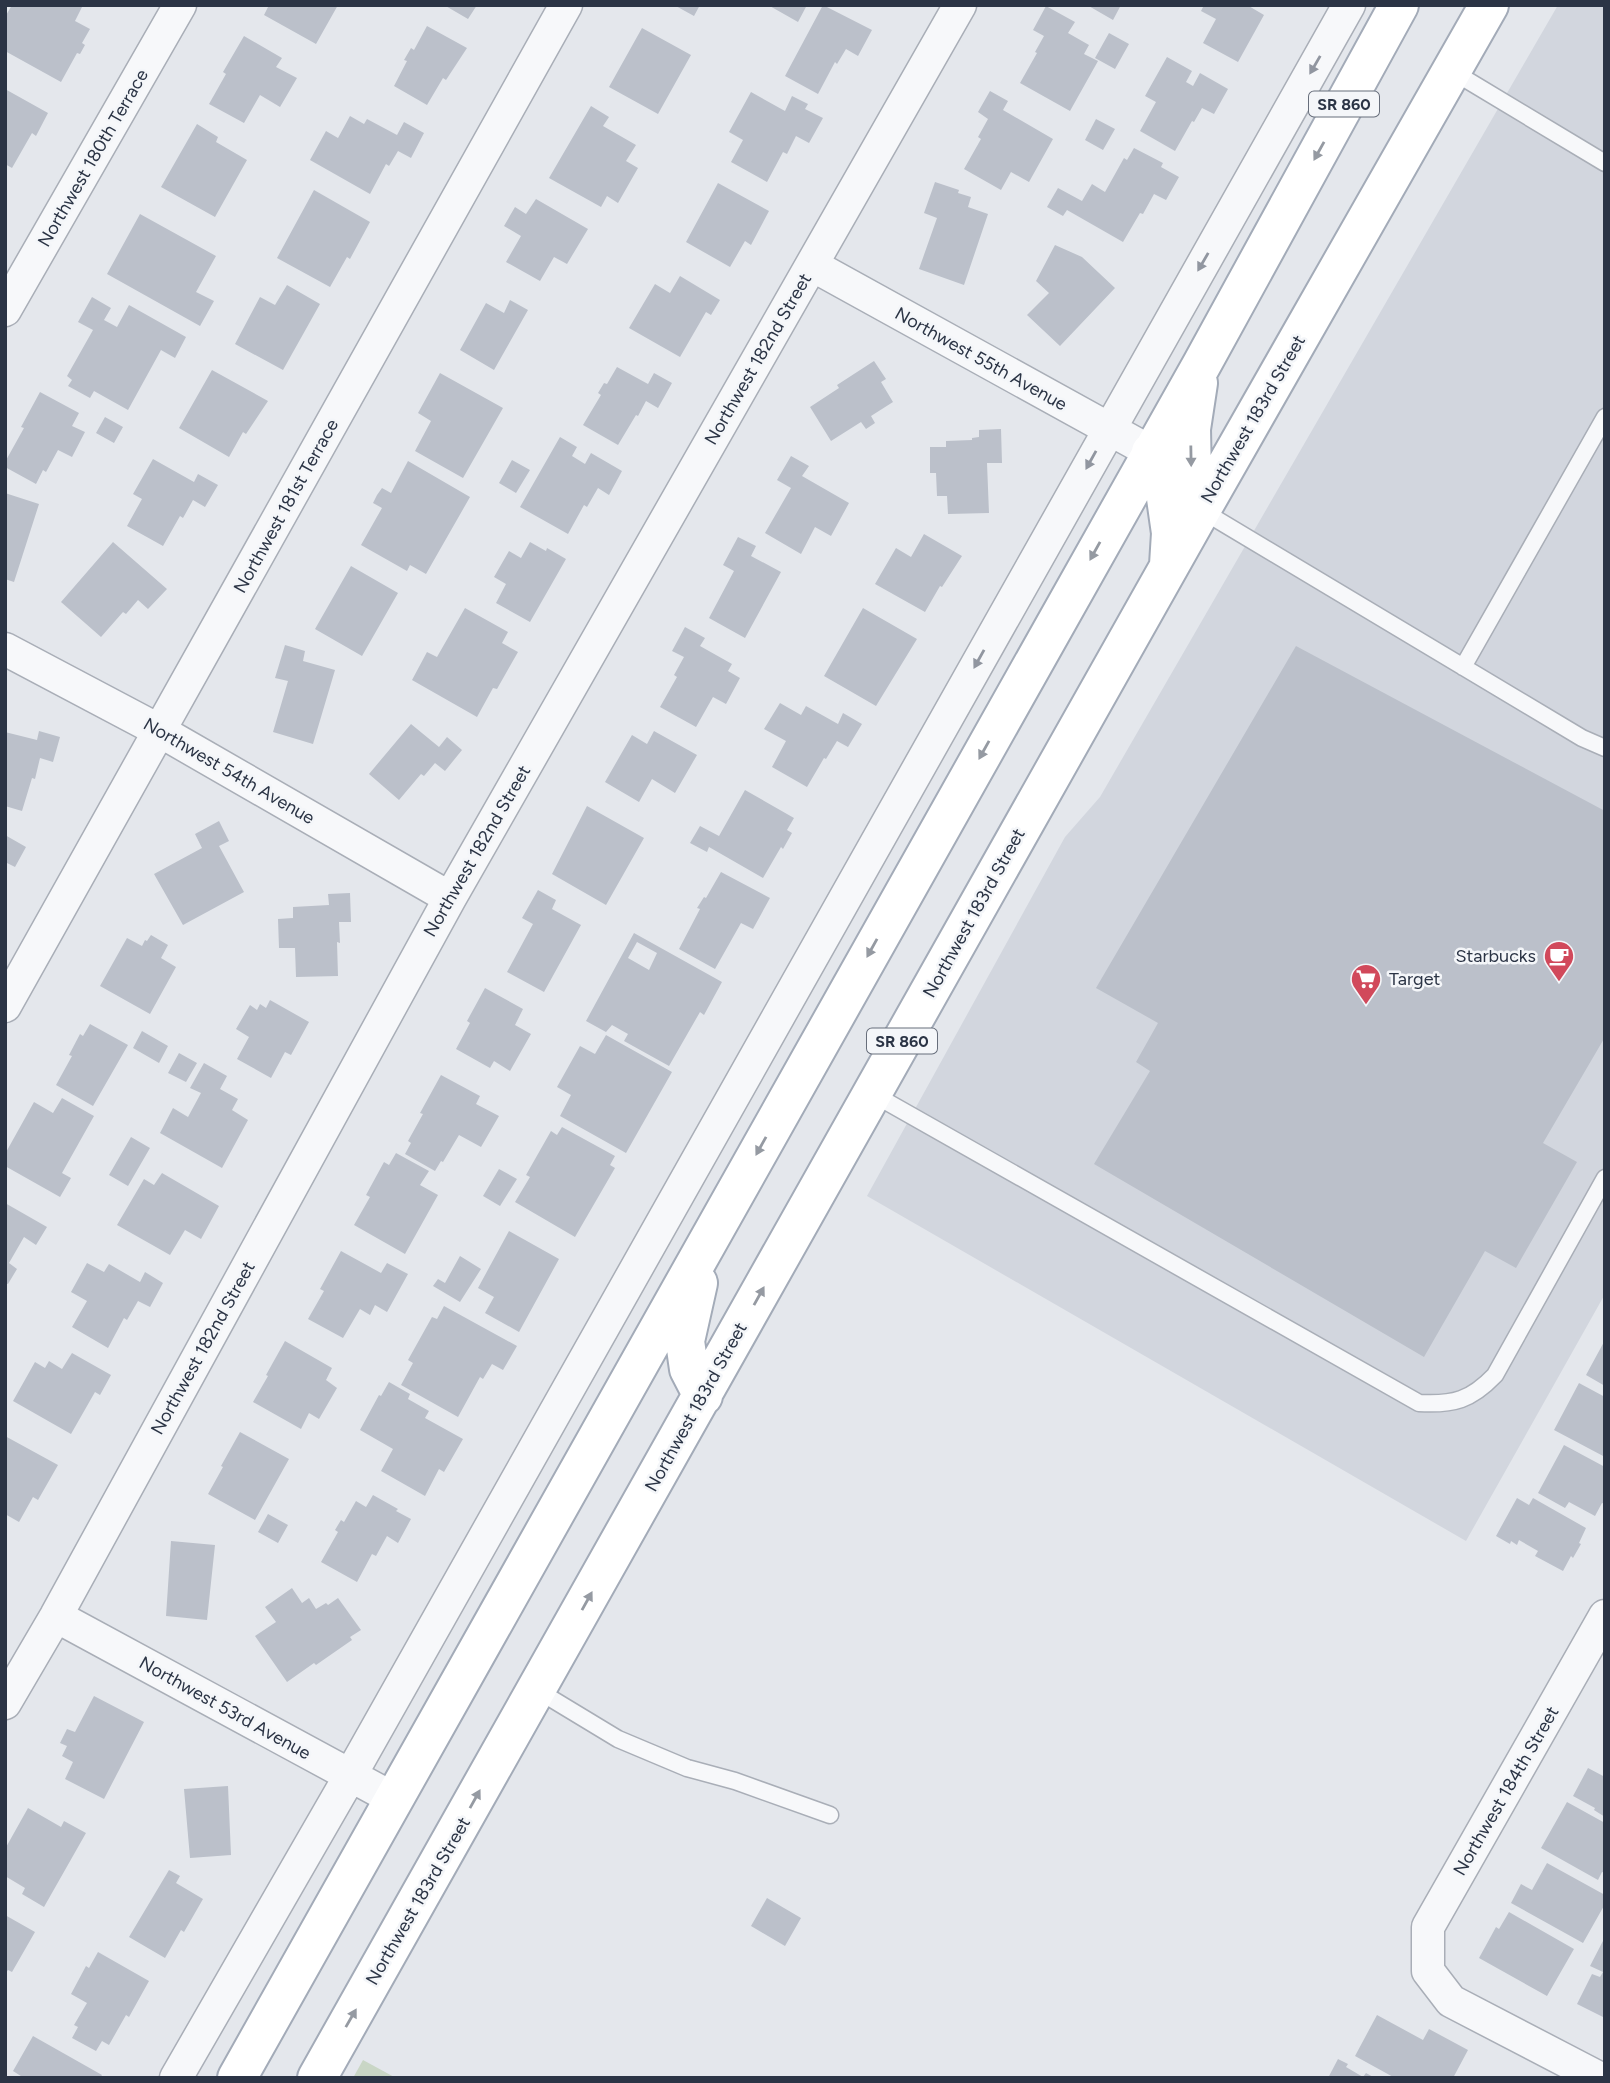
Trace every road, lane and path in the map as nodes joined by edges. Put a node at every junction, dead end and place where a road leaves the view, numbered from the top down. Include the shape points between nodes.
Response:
1 (180, 5) edge
2 (566, 5) edge
3 (960, 5) edge
4 (1349, 5) edge
5 (1399, 5) edge
6 (1489, 5) edge
7 (1452, 71) junction
8 (1605, 163) edge
9 (812, 265) junction
10 (5, 310) edge
11 (1202, 364) junction
12 (1605, 417) edge
13 (1108, 429) junction
14 (1151, 452) junction
15 (1200, 510) junction
16 (1169, 567) junction
17 (5, 649) edge
18 (1463, 667) junction
19 (160, 731) junction
20 (1605, 748) edge
21 (450, 898) junction
22 (5, 1006) edge
23 (873, 1094) junction
24 (1605, 1178) edge
25 (706, 1244) junction
26 (703, 1396) junction
27 (56, 1616) junction
28 (1605, 1616) edge
29 (537, 1690) junction
30 (5, 1703) edge
31 (350, 1776) junction
32 (394, 1799) junction
33 (830, 1815) dead end
34 (176, 2078) edge
35 (237, 2078) edge
36 (317, 2078) edge
37 (1599, 2078) edge

1 - 10 street, Northwest 180th Terrace
2 - 19 street, Northwest 181st Terrace
3 - 9 street, Northwest 182nd Street
4 -> 13 street
5 -> 11 main road, SR 860
6 - 7 main road, Northwest 183rd Street / SR 860
7 - 8 lane
7 - 15 main road, Northwest 183rd Street / SR 860
9 - 13 street, Northwest 55th Avenue
9 - 21 street, Northwest 182nd Street
11 - 14 main road, SR 860
11 -> 15 main road via 1191,429 1192,478
12 - 18 lane
13 - 14 street, Northwest 55th Avenue
13 -> 31 street
14 - 16 main road via 1164,484 1171,533
14 -> 25 main road, SR 860
15 - 16 main road, Northwest 183rd Street / SR 860
15 - 18 lane
16 - 23 main road, Northwest 183rd Street / SR 860
17 - 19 street, Northwest 54th Avenue
18 - 20 lane
19 - 21 street, Northwest 54th Avenue
19 - 22 street, Northwest 181st Terrace
21 - 27 street, Northwest 182nd Street
23 - 24 lane via 1419,1403 1462,1400 1495,1374
26 -> 23 main road, Northwest 183rd Street / SR 860
25 - 26 main road via 685,1341 689,1369
25 - 32 main road, SR 860
29 -> 26 main road, Northwest 183rd Street / SR 860
27 - 30 street, Northwest 182nd Street
27 - 31 street, Northwest 53rd Avenue
28 - 37 street, Northwest 184th Street via 1428,1927 1428,1971 1451,2001
29 - 33 lane via 629,1744
36 -> 29 main road, Northwest 183rd Street / SR 860
31 - 32 street, Northwest 53rd Avenue
31 - 34 street
32 - 35 main road, SR 860

